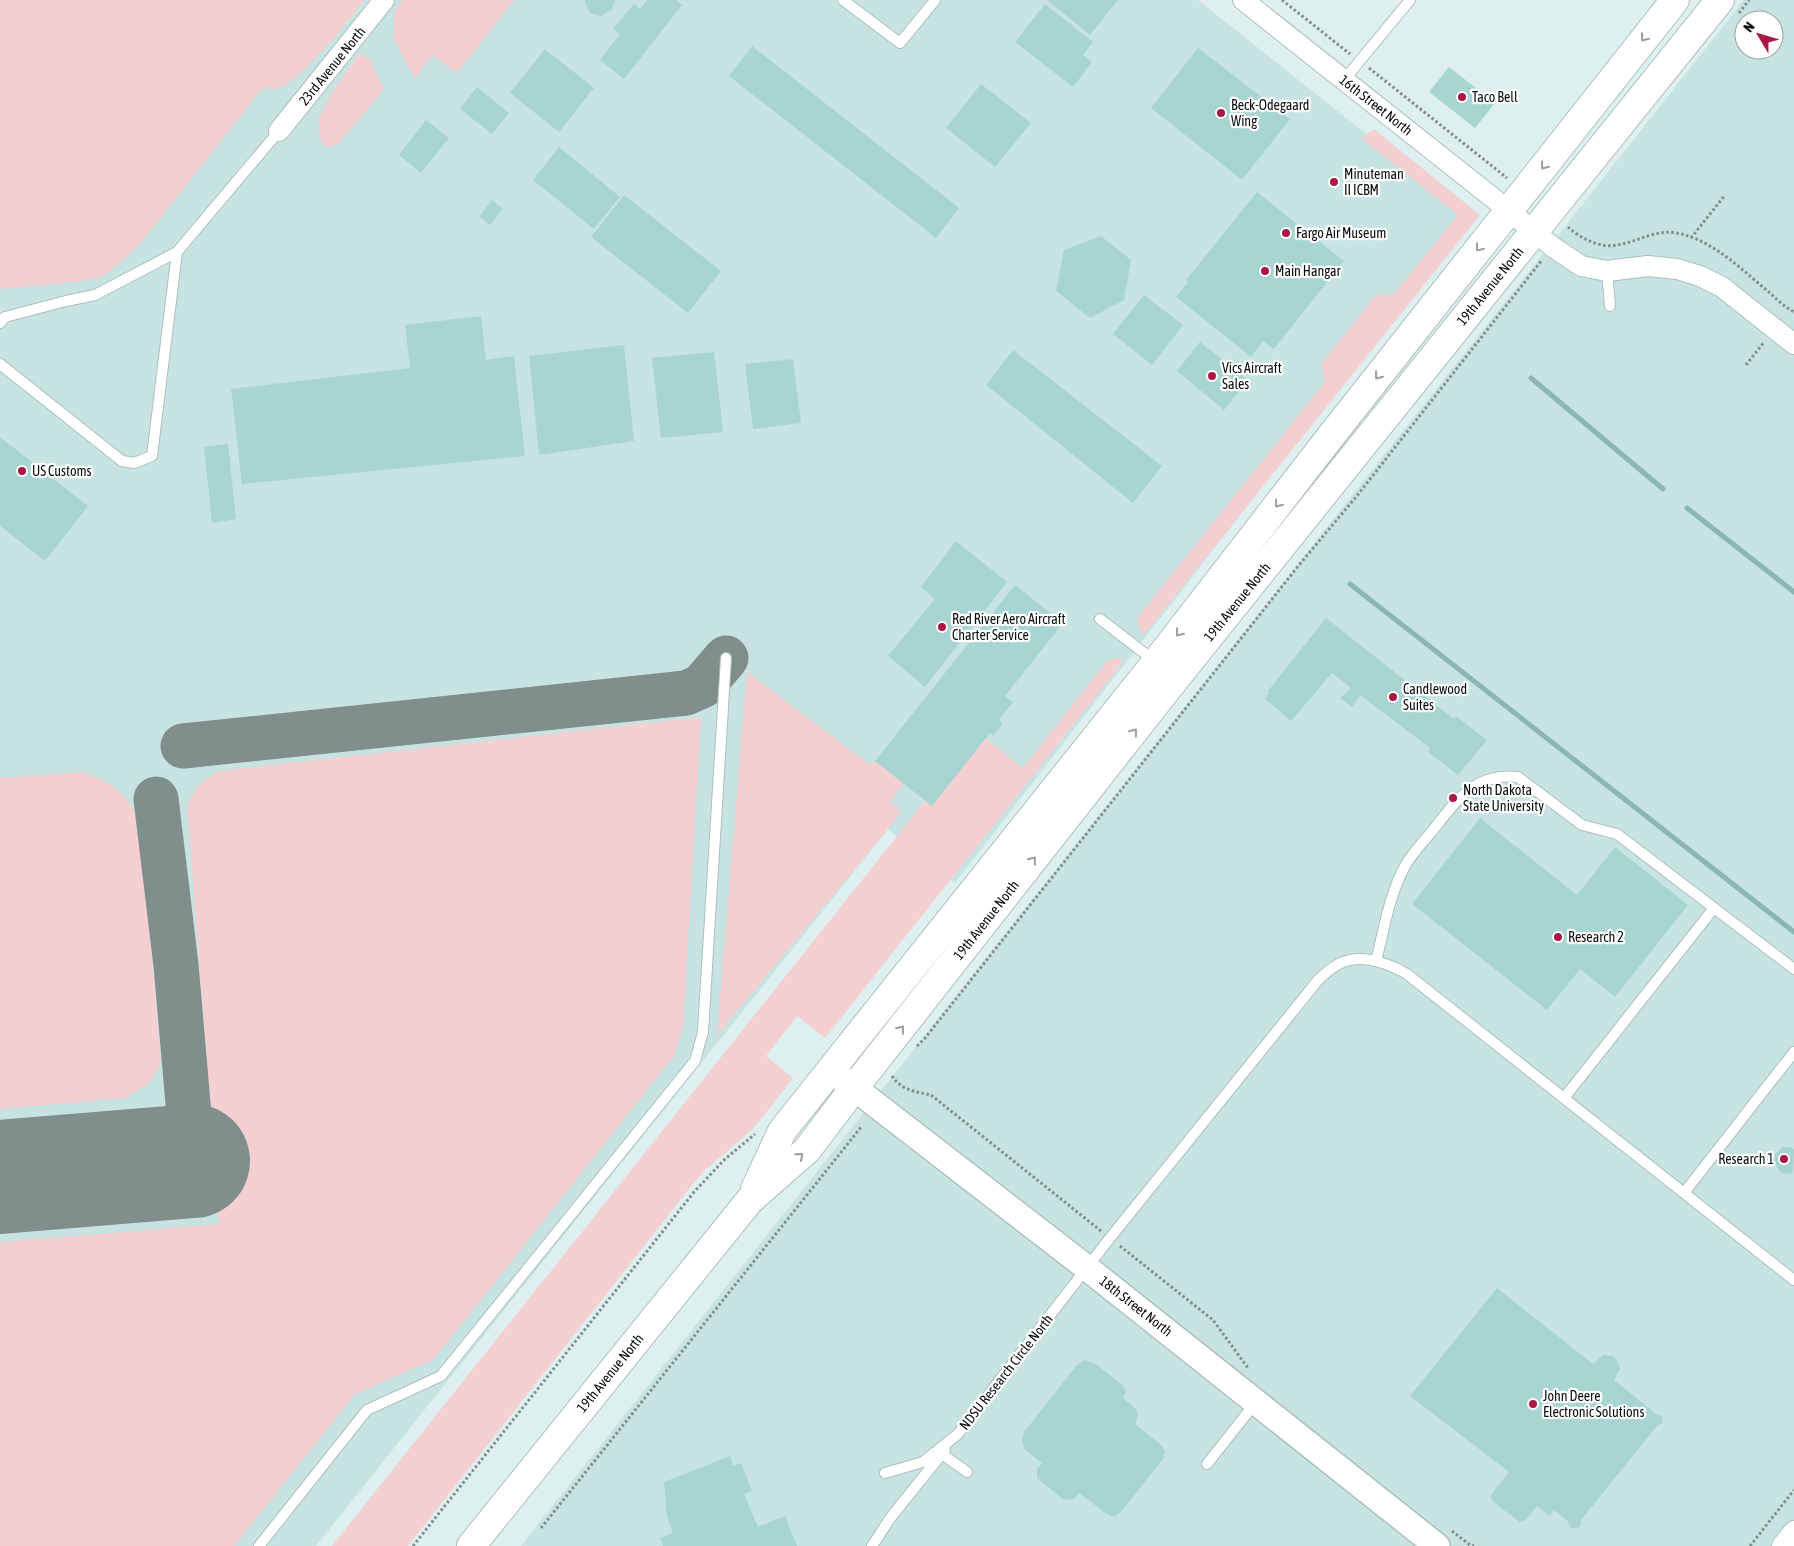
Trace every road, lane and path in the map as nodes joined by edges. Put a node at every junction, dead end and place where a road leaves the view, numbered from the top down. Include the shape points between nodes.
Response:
1 (384, 0) edge
2 (843, 0) edge
3 (935, 0) edge
4 (1243, 0) edge
5 (1282, 0) edge
6 (1410, 0) edge
7 (1674, 0) edge
8 (1703, 0) edge
9 (1749, 0) edge
10 (1729, 8) edge
11 (1694, 32) junction
12 (1359, 61) junction
13 (1344, 80) junction
14 (280, 131) joint
15 (1508, 179) dead end
16 (1725, 195) dead end
17 (1509, 210) junction
18 (1574, 220) dead end
19 (1691, 238) dead end
20 (1544, 239) junction
21 (177, 252) junction
22 (1607, 271) junction
23 (1610, 306) dead end
24 (0, 323) edge
25 (1794, 344) edge
26 (0, 364) edge
27 (1100, 619) dead end
28 (726, 658) dead end
29 (1156, 662) junction
30 (1714, 908) junction
31 (1376, 961) junction
32 (1794, 969) edge
33 (912, 1050) dead end
34 (1794, 1052) edge
35 (893, 1069) dead end
36 (831, 1070) junction
37 (854, 1088) junction
38 (1564, 1098) junction
39 (862, 1126) dead end
40 (1684, 1193) junction
41 (750, 1200) junction
42 (1110, 1238) junction
43 (1087, 1268) junction
44 (1794, 1280) edge
45 (1252, 1373) dead end
46 (1256, 1402) junction
47 (958, 1434) junction
48 (942, 1454) junction
49 (1207, 1464) dead end
50 (967, 1472) dead end
51 (885, 1473) dead end
52 (1794, 1490) edge
53 (541, 1528) dead end
54 (1794, 1531) edge
55 (1442, 1536) edge
56 (258, 1546) edge
57 (471, 1546) edge
58 (872, 1546) edge
59 (1474, 1546) edge
60 (1750, 1546) edge
61 (1782, 1546) edge

1 - 14 street, 23rd Avenue North
2 - 3 lane via 900,43
4 - 13 street, 16th Street North
5 - 12 path
6 - 12 lane
7 -> 17 main road, 19th Avenue North
8 - 11 main road via 1696,9
9 - 10 path
10 - 11 main road, 19th Avenue North
11 - 20 main road, 19th Avenue North
12 - 13 lane
12 - 15 path
13 - 17 street, 16th Street North
14 - 21 lane
16 - 19 path
17 - 20 street, 16th Street North
17 -> 29 main road, 19th Avenue North
18 - 20 path
20 - 22 street, 16th Street North via 1581,266
20 - 33 path via 1356,497 925,1038
37 -> 20 main road, 19th Avenue North via 1169,687
21 - 24 lane via 95,295 6,317
21 - 26 lane via 152,456 134,463 122,461
22 - 23 lane
22 - 25 street, 16th Street North via 1648,266 1677,269 1700,276 1722,287
27 - 29 lane
28 - 56 lane via 702,1032 694,1061 441,1376 367,1410
29 - 36 main road, 19th Avenue North
30 - 31 lane via 1617,834 1582,825 1518,777 1506,776 1487,779 1459,797 1405,866 1393,896
30 - 32 lane
30 - 38 lane
31 - 38 lane via 1407,974
31 - 42 lane, NDSU Research Circle North via 1346,961 1319,979
34 - 40 lane
35 - 42 path via 891,1074 895,1081 908,1090 931,1095
36 - 37 street, 18th Street North
36 - 41 main road, 19th Avenue North via 782,1131
41 -> 37 main road, 19th Avenue North via 807,1150
37 - 43 street, 18th Street North
38 - 40 lane
39 - 53 path
40 - 44 lane
41 - 57 main road, 19th Avenue North
42 - 43 lane, NDSU Research Circle North
42 - 45 path via 1213,1320
43 - 46 street, 18th Street North
43 - 47 lane, NDSU Research Circle North
46 - 49 lane
46 - 55 street, 18th Street North
47 - 48 lane
47 - 51 lane, NDSU Research Circle North via 923,1462
48 - 50 lane
48 - 58 lane
52 - 60 path
54 - 61 street
55 - 59 path

